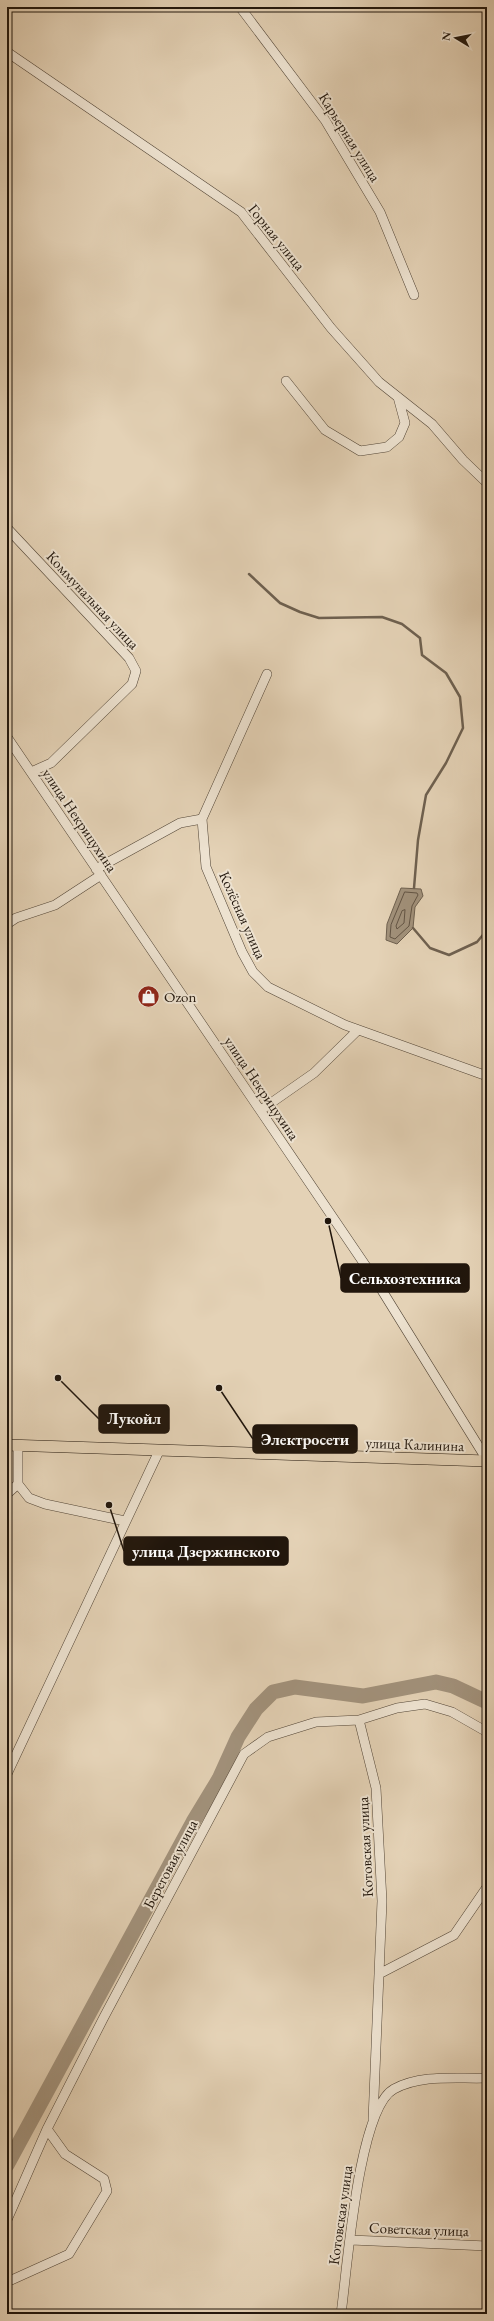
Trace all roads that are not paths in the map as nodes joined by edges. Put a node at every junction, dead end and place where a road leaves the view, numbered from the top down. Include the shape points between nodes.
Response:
1 (240, 7) edge
2 (7, 52) edge
3 (414, 295) dead end
4 (286, 381) dead end
5 (398, 397) junction
6 (487, 483) edge
7 (7, 528) edge
8 (267, 674) dead end
9 (7, 737) edge
10 (31, 772) junction
11 (202, 819) junction
12 (99, 872) junction
13 (7, 924) edge
14 (358, 1030) junction
15 (487, 1076) edge
16 (261, 1110) junction
17 (13, 1445) edge
18 (159, 1451) junction
19 (487, 1461) edge
20 (18, 1484) junction
21 (7, 1494) edge
22 (125, 1521) junction
23 (359, 1720) junction
24 (487, 1732) edge
25 (7, 1774) edge
26 (487, 1887) edge
27 (379, 1974) junction
28 (487, 2078) edge
29 (373, 2120) junction
30 (47, 2129) junction
31 (7, 2220) edge
32 (351, 2240) junction
33 (487, 2246) edge
34 (7, 2282) edge
35 (341, 2314) edge

1 - 3 street, Карьерная улица via 325,120 380,212
2 - 5 street, Горная улица via 241,212 331,328 379,382
4 - 5 street via 325,430 360,451 387,447 399,437 405,423
5 - 6 street, Горная улица via 432,424
7 - 10 street, Коммунальная улица via 129,658 136,671 132,684 51,763
8 - 11 street, Колёсная улица
9 - 10 street, улица Некрицухина
10 - 12 street, улица Некрицухина
11 - 12 street via 180,823
11 - 14 street, Колёсная улица via 206,867 252,972 268,987
12 - 13 street via 55,905 16,918
12 - 16 street, улица Некрицухина
14 - 15 street, Колёсная улица
14 - 16 street via 314,1073
16 - 19 street, улица Некрицухина via 378,1284
17 - 18 main road, улица Калинина
17 - 20 street
18 - 19 main road, улица Калинина
18 - 22 street
20 - 21 street
20 - 22 street via 29,1498 45,1504
22 - 25 street
23 - 24 street, Береговая улица via 397,1708 425,1704 452,1712
23 - 27 street, Котовская улица via 376,1788 382,1901
23 - 30 street, Береговая улица via 316,1722 268,1737 244,1754
26 - 27 street via 454,1935
27 - 29 street, Котовская улица
28 - 29 street, Котовская улица via 415,2080 392,2090
29 - 32 street, Котовская улица via 360,2164
30 - 31 street, Береговая улица
30 - 34 street via 65,2154 104,2179 107,2191 69,2254
32 - 33 street, Советская улица
32 - 35 street, Котовская улица

